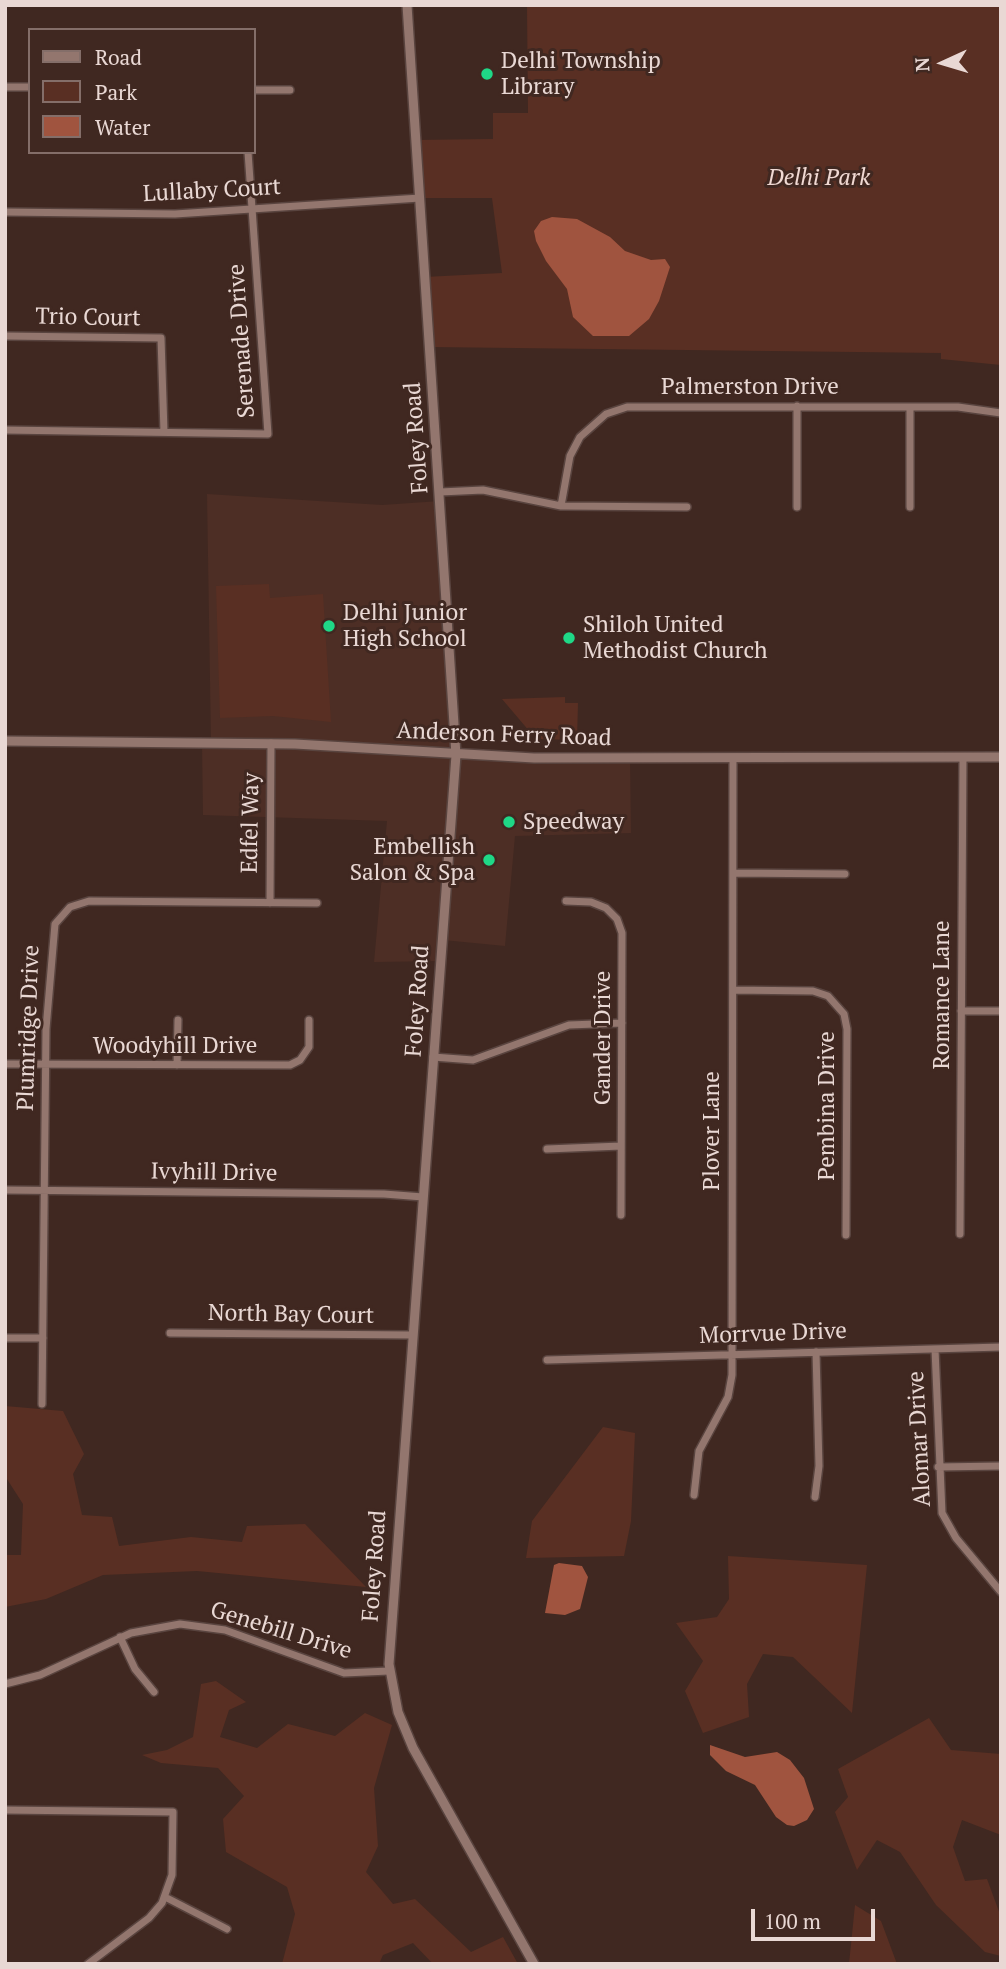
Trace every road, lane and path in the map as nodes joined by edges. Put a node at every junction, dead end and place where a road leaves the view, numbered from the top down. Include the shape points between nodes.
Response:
1 (407, 5) edge
2 (5, 87) edge
3 (28, 87) edge
4 (256, 90) edge
5 (290, 90) dead end
6 (248, 154) edge
7 (420, 198) junction
8 (252, 209) junction
9 (5, 212) edge
10 (5, 336) edge
11 (797, 406) junction
12 (910, 407) junction
13 (1001, 413) edge
14 (5, 430) edge
15 (164, 432) junction
16 (440, 492) junction
17 (561, 506) junction
18 (687, 507) dead end
19 (797, 507) dead end
20 (910, 508) dead end
21 (5, 741) edge
22 (271, 743) junction
23 (456, 755) junction
24 (963, 757) junction
25 (1001, 757) edge
26 (733, 759) junction
27 (733, 873) junction
28 (845, 874) dead end
29 (566, 901) dead end
30 (270, 903) junction
31 (317, 903) dead end
32 (733, 990) junction
33 (961, 1011) junction
34 (1001, 1011) edge
35 (178, 1020) dead end
36 (309, 1020) dead end
37 (622, 1023) junction
38 (433, 1058) junction
39 (5, 1064) edge
40 (45, 1064) junction
41 (177, 1065) junction
42 (621, 1146) junction
43 (547, 1149) dead end
44 (5, 1190) edge
45 (44, 1191) junction
46 (423, 1197) junction
47 (621, 1215) dead end
48 (960, 1234) dead end
49 (846, 1235) dead end
50 (170, 1333) dead end
51 (412, 1335) junction
52 (5, 1338) edge
53 (43, 1338) junction
54 (1001, 1347) edge
55 (935, 1349) junction
56 (816, 1352) junction
57 (732, 1355) junction
58 (547, 1360) dead end
59 (42, 1404) dead end
60 (1001, 1466) edge
61 (938, 1468) junction
62 (694, 1494) dead end
63 (815, 1497) dead end
64 (1001, 1592) edge
65 (120, 1637) junction
66 (389, 1671) junction
67 (5, 1684) edge
68 (154, 1692) dead end
69 (5, 1810) edge
70 (165, 1897) junction
71 (228, 1928) dead end
72 (88, 1964) edge
73 (534, 1964) edge

1 - 7 street, Foley Road
2 - 3 street
4 - 5 street
6 - 8 street, Serenade Drive
7 - 8 street, Lullaby Court
7 - 16 street, Foley Road
8 - 9 street, Lullaby Court via 175,214
8 - 15 street, Serenade Drive via 268,433
10 - 15 street, Trio Court via 161,338
11 - 12 street, Palmerston Drive
11 - 17 street, Palmerston Drive via 639,405 616,410 588,428 575,446
11 - 19 street
12 - 13 street, Palmerston Drive
12 - 20 street
14 - 15 street, Serenade Drive
16 - 17 street via 483,490
16 - 23 street, Foley Road
17 - 18 street
21 - 22 street, Anderson Ferry Road
22 - 23 street, Anderson Ferry Road
22 - 30 street, Edfel Way
23 - 26 street, Anderson Ferry Road
23 - 38 street, Foley Road
24 - 25 street, Anderson Ferry Road
24 - 26 street, Anderson Ferry Road
24 - 33 street, Romance Lane
26 - 27 street, Plover Lane
27 - 28 street
27 - 32 street, Plover Lane
29 - 37 street, Gander Drive via 598,904 620,925
30 - 31 street, Plumridge Drive
30 - 40 street, Plumridge Drive via 89,901 71,907 59,917 52,932
32 - 49 street, Pembina Drive via 821,993 835,1001 844,1014
32 - 57 street, Plover Lane
33 - 34 street
33 - 48 street, Romance Lane
35 - 41 street
36 - 41 street, Woodyhill Drive via 309,1047 290,1065
37 - 38 street via 569,1025 473,1060
37 - 42 street, Gander Drive
38 - 46 street, Foley Road
39 - 40 street, Woodyhill Drive
40 - 41 street, Woodyhill Drive
40 - 45 street, Plumridge Drive
42 - 43 street
42 - 47 street, Gander Drive
44 - 45 street, Ivyhill Drive
45 - 46 street, Ivyhill Drive
45 - 53 street, Plumridge Drive
46 - 51 street, Foley Road
50 - 51 street, North Bay Court
51 - 66 street, Foley Road
52 - 53 street
53 - 59 street, Plumridge Drive
54 - 55 street, Morrvue Drive
55 - 56 street, Morrvue Drive
55 - 61 street, Alomar Drive
56 - 57 street, Morrvue Drive
56 - 63 street via 819,1466
57 - 58 street, Morrvue Drive
57 - 62 street, Plover Lane via 731,1387 699,1451
60 - 61 street
61 - 64 street, Alomar Drive via 939,1502 947,1524
65 - 66 street, Genebill Drive via 149,1627 195,1624 225,1630 344,1673
65 - 67 street, Genebill Drive via 40,1675
65 - 68 street via 135,1669
66 - 73 street, Foley Road via 412,1748
69 - 70 street via 173,1812 172,1875
70 - 71 street
70 - 72 street via 149,1919

